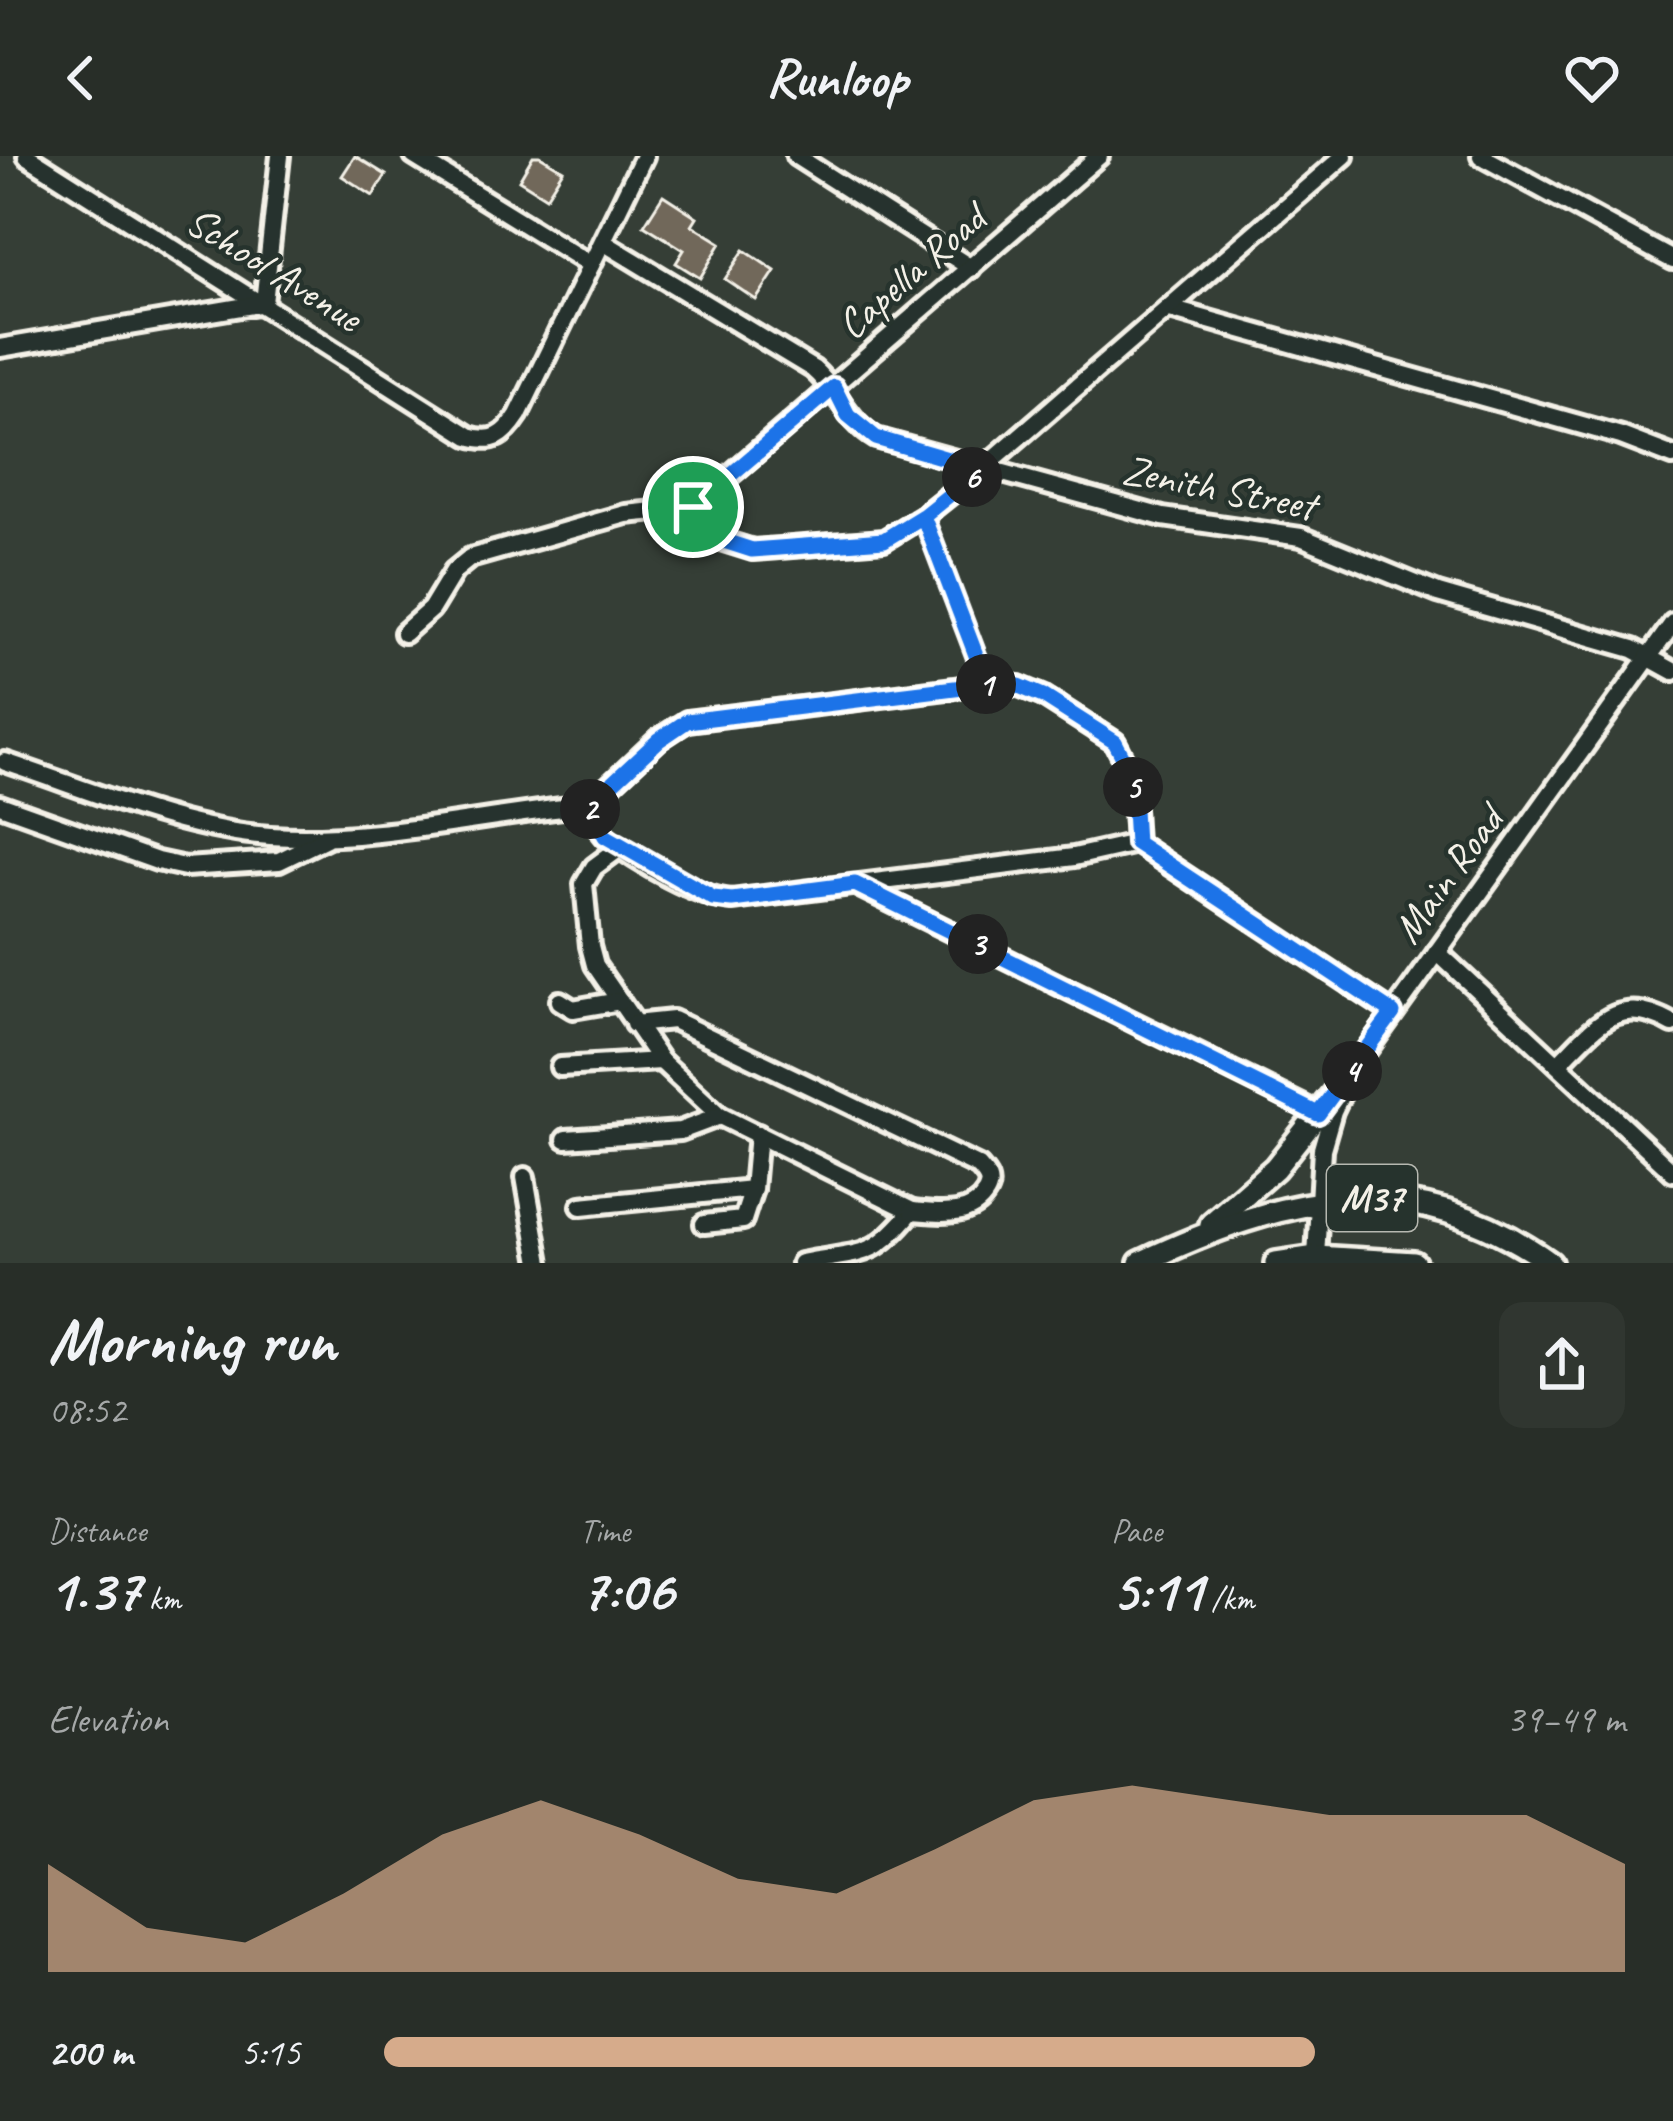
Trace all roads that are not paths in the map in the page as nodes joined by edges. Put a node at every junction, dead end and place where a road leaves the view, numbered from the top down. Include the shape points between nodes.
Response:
1 (27, 156) edge
2 (280, 156) edge
3 (414, 156) edge
4 (644, 156) edge
5 (796, 156) edge
6 (1099, 156) edge
7 (1344, 156) edge
8 (1481, 156) edge
9 (604, 242) junction
10 (1673, 260) edge
11 (591, 266) junction
12 (971, 268) junction
13 (264, 304) junction
14 (1170, 309) junction
15 (0, 348) edge
16 (834, 387) junction
17 (1673, 456) edge
18 (982, 469) junction
19 (693, 507) junction
20 (1673, 623) edge
21 (404, 633) dead end
22 (1649, 656) junction
23 (1673, 671) edge
24 (5, 762) dead end
25 (589, 805) junction
26 (0, 806) edge
27 (280, 836) junction
28 (326, 837) junction
29 (1136, 843) junction
30 (621, 847) junction
31 (279, 862) junction
32 (926, 875) junction
33 (855, 884) junction
34 (916, 913) junction
35 (1437, 952) junction
36 (560, 1001) dead end
37 (620, 1001) junction
38 (1393, 1013) junction
39 (634, 1024) junction
40 (1673, 1024) edge
41 (661, 1060) junction
42 (1558, 1064) junction
43 (560, 1067) dead end
44 (1352, 1071) junction
45 (1318, 1114) junction
46 (721, 1116) junction
47 (758, 1134) junction
48 (566, 1139) dead end
49 (1673, 1172) edge
50 (525, 1177) dead end
51 (753, 1190) junction
52 (1320, 1200) junction
53 (581, 1206) dead end
54 (912, 1210) junction
55 (704, 1224) dead end
56 (1186, 1241) junction
57 (1316, 1257) junction
58 (540, 1263) edge
59 (801, 1263) edge
60 (1140, 1263) edge
61 (1276, 1263) edge
62 (1414, 1263) edge
63 (1550, 1263) edge

1 - 13 street, School Avenue
2 - 13 street
3 - 11 street
4 - 9 street
5 - 12 street
6 - 12 street, Capella Road
7 - 14 street
8 - 10 street
9 - 11 street
9 - 16 street, Zenith Street
11 - 13 street, School Avenue via 518,415 484,441
12 - 16 street, Capella Road
13 - 15 street
14 - 17 street
14 - 18 street
16 - 18 street, Zenith Street via 848,415 876,438
16 - 19 street, Capella Road
18 - 19 street via 884,540 752,550 724,541
18 - 22 street, Zenith Street via 1163,518 1301,537 1424,589
19 - 21 street via 626,514 470,557
20 - 22 street, Main Road
22 - 23 street, Zenith Street
22 - 35 street, Main Road
24 - 27 street via 216,829
25 - 28 street
25 - 29 street via 687,721 1019,686 1115,742 1132,775
25 - 30 street via 605,836
26 - 31 street via 170,865
27 - 28 street
27 - 31 street
28 - 31 street
29 - 32 street
29 - 38 street
30 - 33 street via 713,898
30 - 37 street via 584,884 595,964
32 - 33 street
32 - 34 street
33 - 34 street
34 - 45 street
35 - 38 street, Main Road
35 - 42 street
36 - 37 street via 573,1009
37 - 39 street
38 - 44 street, Main Road
39 - 41 street
39 - 54 street via 673,1020 988,1176 983,1198 970,1208
40 - 42 street via 1627,1010 1608,1017
41 - 43 street
41 - 46 street
42 - 49 street
44 - 45 main road
44 - 52 street, Main Road via 1325,1133
45 - 56 main road via 1259,1185
46 - 47 street
46 - 48 street via 680,1131
47 - 51 street
47 - 54 street
50 - 58 street
51 - 53 street
51 - 55 street via 743,1220
52 - 56 main road, M37
52 - 57 street, Main Road
52 - 63 main road, M37 via 1378,1197 1451,1212
54 - 59 street via 868,1252
56 - 60 main road, M37
57 - 61 main road, M37
57 - 62 main road, M37

